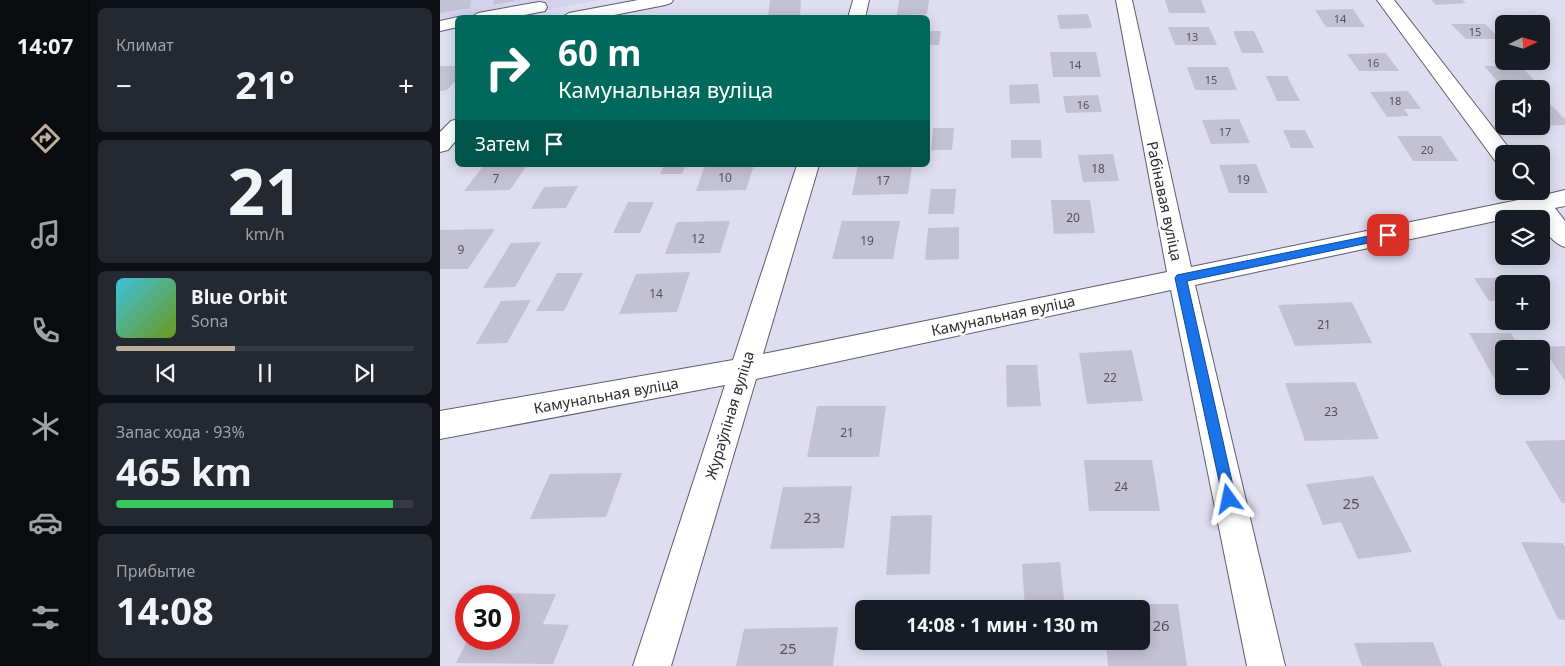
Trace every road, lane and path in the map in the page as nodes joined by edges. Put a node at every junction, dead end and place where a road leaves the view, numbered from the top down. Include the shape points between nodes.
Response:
1 (482, 0) edge
2 (665, 0) edge
3 (861, 0) edge
4 (1124, 0) edge
5 (1385, 0) edge
6 (638, 3) edge
7 (539, 8) edge
8 (478, 15) edge
9 (492, 15) edge
10 (583, 15) edge
11 (857, 15) edge
12 (455, 23) edge
13 (440, 26) edge
14 (455, 40) edge
15 (440, 43) edge
16 (455, 128) edge
17 (440, 145) edge
18 (1495, 145) edge
19 (807, 167) edge
20 (1550, 198) edge
21 (1565, 198) edge
22 (1526, 200) edge
23 (1536, 200) edge
24 (1565, 238) edge
25 (1181, 278) junction
26 (742, 370) junction
27 (440, 425) edge
28 (652, 666) edge
29 (1266, 666) edge

1 - 8 street
2 - 6 street
3 - 11 street
4 - 25 street, Рабінавая вуліца
5 - 18 street
6 - 10 street
7 - 9 street
12 - 13 street
14 - 15 street
16 - 17 street
19 - 26 street, Жураўліная вуліца
20 - 21 street, Камунальная вуліца
22 - 25 street, Камунальная вуліца
23 - 24 street
25 - 26 street, Камунальная вуліца
25 - 29 street, Рабінавая вуліца
26 - 27 street, Камунальная вуліца
26 - 28 street, Жураўліная вуліца

